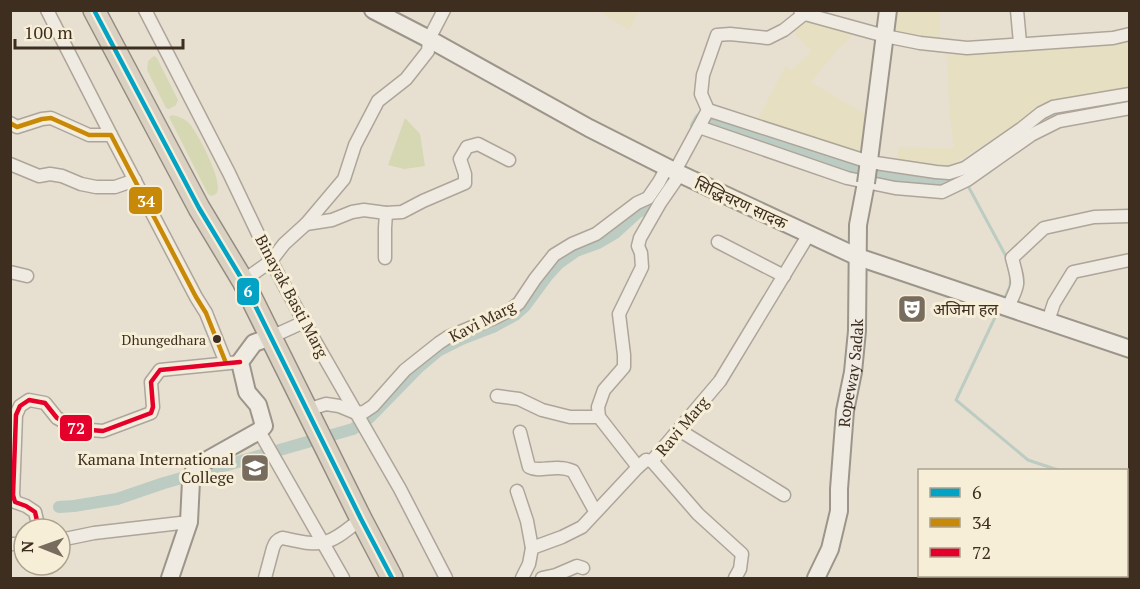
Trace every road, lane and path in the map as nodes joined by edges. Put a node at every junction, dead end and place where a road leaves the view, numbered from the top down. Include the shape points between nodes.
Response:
1 (47, 10) edge
2 (94, 10) edge
3 (145, 10) edge
4 (373, 10) edge
5 (444, 10) edge
6 (888, 10) edge
7 (1017, 10) edge
8 (805, 12) edge
9 (1130, 34) edge
10 (885, 36) junction
11 (429, 39) junction
12 (1020, 43) junction
13 (1130, 94) edge
14 (1130, 108) edge
15 (708, 110) junction
16 (10, 123) edge
17 (699, 127) junction
18 (111, 135) junction
19 (509, 160) dead end
20 (10, 164) edge
21 (674, 171) junction
22 (867, 171) junction
23 (135, 180) junction
24 (386, 213) junction
25 (1130, 216) edge
26 (306, 224) junction
27 (809, 234) junction
28 (718, 242) dead end
29 (858, 257) junction
30 (386, 258) dead end
31 (1130, 260) edge
32 (271, 261) junction
33 (10, 272) edge
34 (27, 276) dead end
35 (784, 276) junction
36 (243, 281) junction
37 (1001, 305) junction
38 (1048, 321) junction
39 (304, 322) junction
40 (271, 338) junction
41 (1130, 349) edge
42 (233, 363) junction
43 (497, 396) dead end
44 (307, 410) junction
45 (356, 413) junction
46 (600, 417) junction
47 (260, 430) junction
48 (679, 430) junction
49 (520, 432) dead end
50 (652, 461) junction
51 (638, 467) junction
52 (517, 491) dead end
53 (784, 495) dead end
54 (596, 511) junction
55 (36, 517) edge
56 (361, 519) junction
57 (189, 522) junction
58 (72, 538) edge
59 (324, 543) junction
60 (532, 548) junction
61 (584, 568) dead end
62 (170, 579) edge
63 (265, 579) edge
64 (343, 579) edge
65 (393, 579) edge
66 (446, 579) edge
67 (522, 579) edge
68 (542, 579) edge
69 (735, 579) edge
70 (816, 579) edge

1 - 18 street
2 - 36 highway via 199,208
3 - 32 street, Binayak Basti Marg
4 - 11 main road, सिद्धिचरण सादक
5 - 11 street
6 - 10 main road
7 - 12 street
8 - 10 street
8 - 15 street via 768,38 717,35 702,84 701,94
9 - 12 street
10 - 12 street via 967,48
10 - 22 main road
11 - 21 main road, सिद्धिचरण सादक
11 - 26 street via 428,51 406,79 378,101 355,146 344,179
13 - 22 street via 1053,107 964,168 949,173
14 - 17 street via 1059,121 942,192 847,178
15 - 17 street
15 - 22 street
16 - 18 street via 17,127 51,118 89,135
17 - 21 street
18 - 23 street
19 - 24 street via 478,144 467,147 460,159 465,183 402,212
20 - 23 street via 39,176 62,176 96,187 115,187
21 - 27 main road, सिद्धिचरण सादक
21 - 45 street, Kavi Marg via 659,182 648,198 596,234 554,255 510,310 439,343 405,370 373,406
21 - 46 street via 640,238 642,267 619,314 624,367 604,390 598,407
22 - 29 main road, Ropeway Sadak via 858,225
23 - 42 street
24 - 26 street via 364,210
24 - 30 street
25 - 37 street via 1094,217 1044,228 1012,258 1017,291
26 - 32 street
27 - 29 main road, सिद्धिचरण सादक
27 - 35 street, Ravi Marg
28 - 35 street
29 - 37 main road, सिद्धिचरण सादक
29 - 70 main road, Ropeway Sadak via 857,331 845,411 839,511 830,549
31 - 38 street via 1073,272
32 - 36 street
32 - 39 street, Binayak Basti Marg
33 - 34 street
35 - 48 street, Ravi Marg via 720,381
36 - 40 highway
37 - 38 main road, सिद्धिचरण सादक
38 - 41 main road, सिद्धिचरण सादक
39 - 40 street
39 - 45 street, Binayak Basti Marg
40 - 42 main road via 254,343
40 - 44 highway
42 - 47 main road via 258,405 264,426
42 - 55 street via 160,370 151,382 151,413 103,430 78,429 57,418 45,403 29,400 20,406 16,415 15,502 35,512
43 - 46 street via 519,399 570,417
44 - 45 street via 332,404
44 - 56 highway
45 - 66 street, Binayak Basti Marg
46 - 51 street
47 - 57 main road via 195,467
47 - 59 street
48 - 50 street, Ravi Marg
48 - 53 street
49 - 54 street via 529,467 573,471
50 - 51 street, Ravi Marg via 646,460
50 - 69 street via 698,514 742,554
51 - 54 street, Ravi Marg
52 - 60 street
54 - 60 street, Ravi Marg via 582,527
56 - 59 street
56 - 65 highway
57 - 58 street
57 - 62 main road
59 - 63 street via 278,540
59 - 64 street
60 - 67 street
61 - 68 street via 577,566

